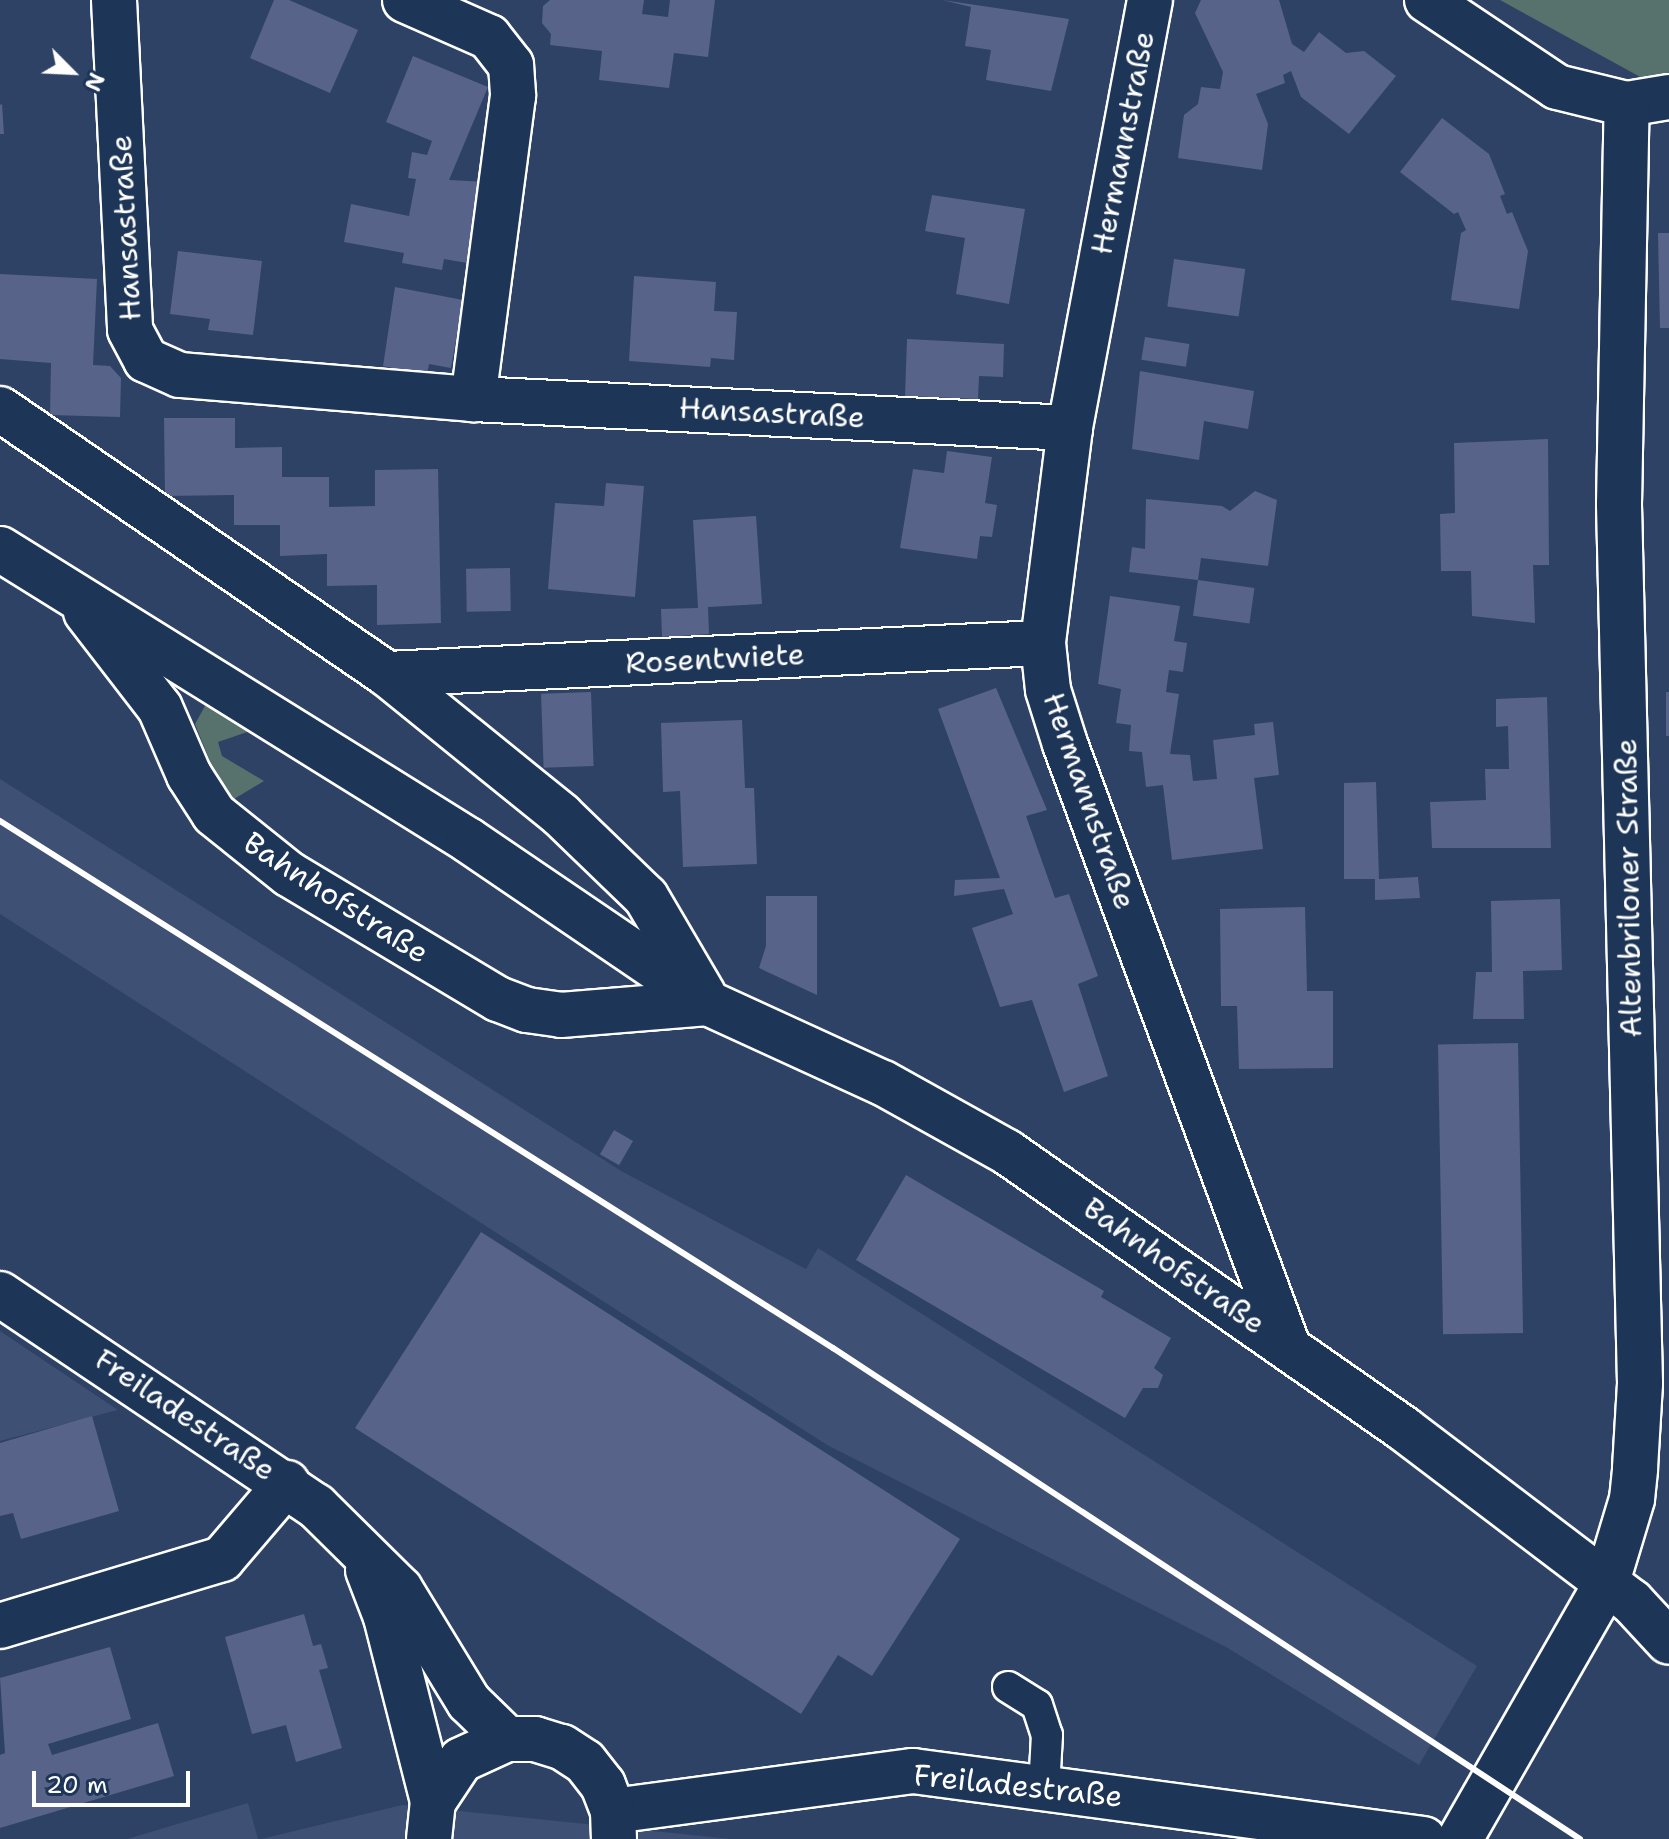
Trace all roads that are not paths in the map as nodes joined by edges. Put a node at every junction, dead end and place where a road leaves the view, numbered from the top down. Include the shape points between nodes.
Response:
1 (114, 0) edge
2 (405, 0) edge
3 (1150, 0) edge
4 (1427, 0) edge
5 (1648, 100) edge
6 (473, 399) junction
7 (0, 409) edge
8 (1070, 428) junction
9 (0, 549) edge
10 (96, 610) junction
11 (1043, 643) junction
12 (387, 674) junction
13 (708, 1003) junction
14 (0, 1294) edge
15 (1287, 1344) junction
16 (287, 1483) junction
17 (359, 1550) junction
18 (1607, 1582) junction
19 (0, 1626) edge
20 (1669, 1642) edge
21 (1008, 1687) dead end
22 (507, 1739) junction
23 (1044, 1788) junction
24 (431, 1821) edge
25 (614, 1825) edge
26 (1423, 1839) edge
27 (1460, 1839) edge

1 - 6 street, Hansastraße via 130,330 146,360 180,375
2 - 6 street via 489,37 511,65 513,96
3 - 8 street, Hermannstraße
4 - 5 street via 1545,81 1597,100
5 - 18 street, Altenbriloner Straße via 1619,504 1640,1383 1632,1499
6 - 8 street, Hansastraße
7 - 12 street
8 - 11 street, Hermannstraße
9 - 10 street, Bahnhofstraße
10 - 13 street, Bahnhofstraße via 468,840
10 - 13 street, Bahnhofstraße via 147,688 214,814 289,874 498,999 527,1010 561,1015
11 - 12 street, Rosentwiete
11 - 15 street, Hermannstraße via 1048,690 1065,744
12 - 13 street via 623,871 669,929
13 - 15 street, Bahnhofstraße via 959,1124
14 - 16 street, Freiladestraße
15 - 18 street, Bahnhofstraße
16 - 17 street, Freiladestraße
16 - 19 street via 222,1559
17 - 22 street, Freiladestraße via 400,1589 469,1702
17 - 24 street, Freiladestraße via 386,1617
18 - 20 street
18 - 27 street, Altenbriloner Straße
21 - 23 lane via 1037,1705 1047,1735
22 - 24 street via 461,1760
22 - 25 street via 535,1739 562,1747 585,1762 603,1785
23 - 25 street, Freiladestraße via 913,1771
23 - 26 street, Freiladestraße

